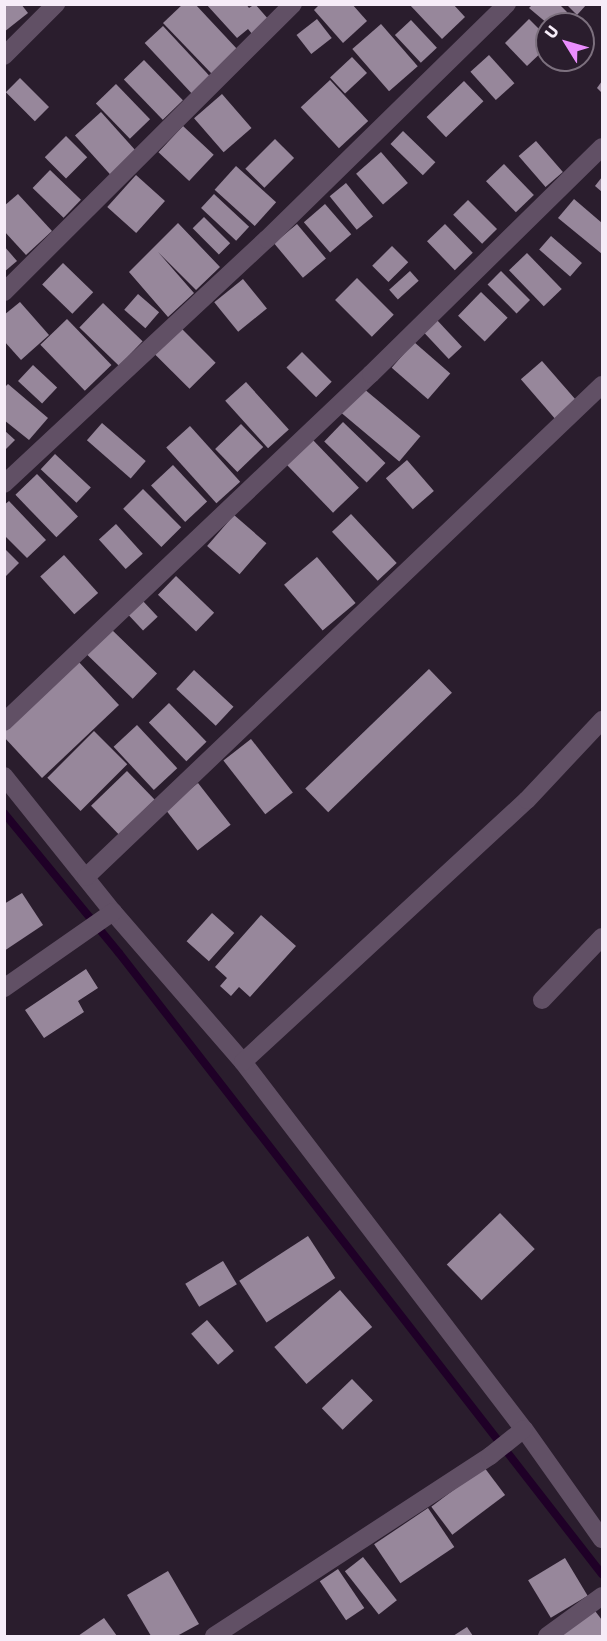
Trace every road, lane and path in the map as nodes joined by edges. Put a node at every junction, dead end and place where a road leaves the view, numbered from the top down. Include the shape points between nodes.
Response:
1 (56, 4) edge
2 (293, 4) edge
3 (507, 4) edge
4 (4, 56) edge
5 (603, 147) edge
6 (4, 292) edge
7 (603, 385) edge
8 (4, 484) edge
9 (603, 720) edge
10 (4, 722) edge
11 (4, 776) edge
12 (86, 878) junction
13 (102, 920) junction
14 (603, 937) edge
15 (4, 988) edge
16 (542, 1000) dead end
17 (243, 1062) junction
18 (518, 1435) junction
19 (603, 1539) edge
20 (603, 1596) edge
21 (214, 1636) edge
22 (547, 1636) edge

1 - 4 street
2 - 6 street
3 - 8 street via 267,239
5 - 10 street via 371,374
7 - 12 street
9 - 17 street via 527,800
11 - 12 street
12 - 13 street
13 - 15 street
13 - 17 street
14 - 16 street
17 - 18 street
18 - 19 street
18 - 21 street
20 - 22 street

